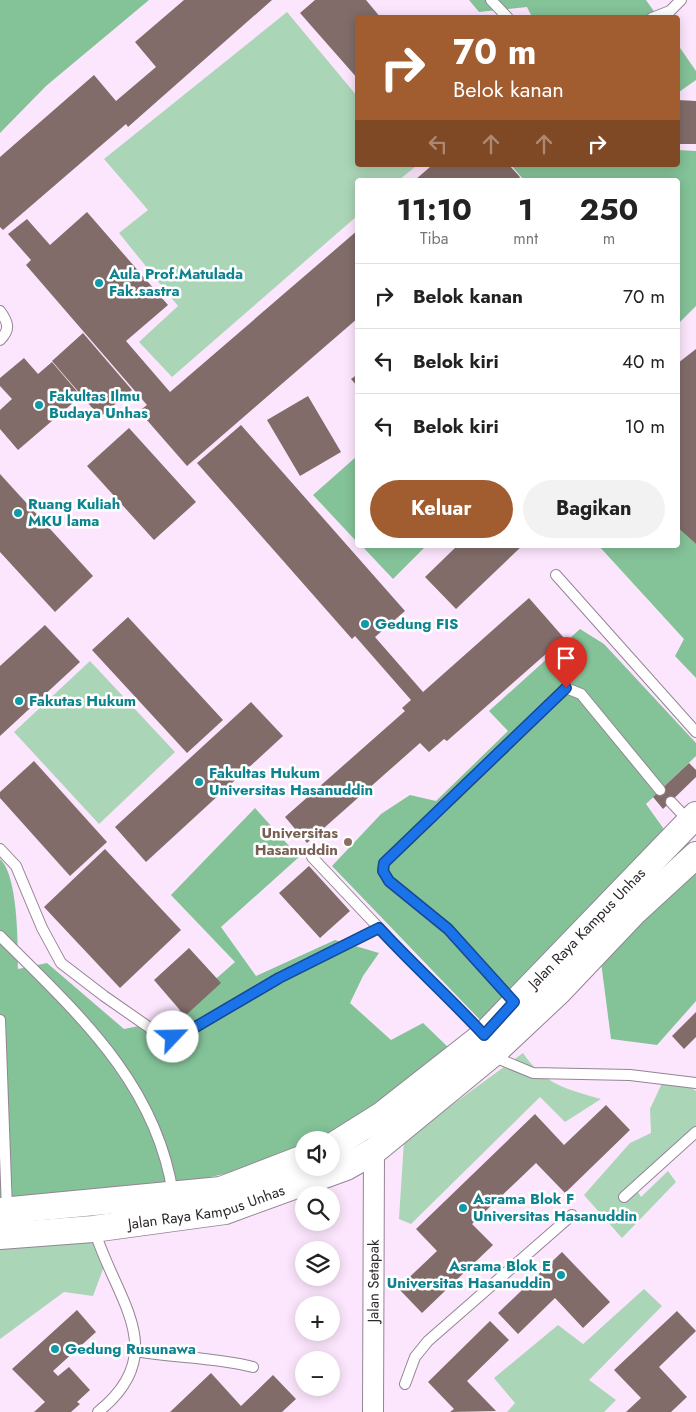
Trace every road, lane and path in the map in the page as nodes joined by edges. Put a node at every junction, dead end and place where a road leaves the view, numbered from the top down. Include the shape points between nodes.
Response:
1 (492, 0) edge
2 (682, 0) edge
3 (505, 15) edge
4 (660, 15) edge
5 (0, 311) edge
6 (0, 340) edge
7 (556, 574) dead end
8 (696, 732) edge
9 (660, 790) dead end
10 (671, 802) dead end
11 (692, 818) edge
12 (0, 849) edge
13 (696, 855) edge
14 (312, 856) dead end
15 (379, 928) junction
16 (0, 936) edge
17 (514, 1002) junction
18 (0, 1020) edge
19 (487, 1045) junction
20 (696, 1083) edge
21 (428, 1093) junction
22 (696, 1132) edge
23 (340, 1141) edge
24 (374, 1150) junction
25 (295, 1161) edge
26 (173, 1196) junction
27 (624, 1197) dead end
28 (4, 1211) edge
29 (572, 1215) dead end
30 (94, 1228) junction
31 (0, 1236) edge
32 (136, 1351) junction
33 (253, 1367) dead end
34 (405, 1384) dead end
35 (98, 1412) edge
36 (373, 1412) edge

1 - 3 lane
2 - 4 lane
5 - 6 lane via 8,322
7 - 8 lane
9 - 17 lane via 582,694 566,688 384,863 383,871 389,881 448,929
10 - 11 lane
11 - 17 street, Jalan Raya Kampus Unhas
12 - 15 lane via 16,866 42,928 62,962 135,1018 166,1036 187,1032 279,978
13 - 19 street, Jalan Raya Kampus Unhas via 633,913 552,998
14 - 15 lane
15 - 19 lane via 442,989
16 - 26 lane via 119,1063 147,1108 168,1162
17 - 19 street, Jalan Raya Kampus Unhas
18 - 28 lane
19 - 20 lane via 533,1073 630,1075
19 - 21 street, Jalan Raya Kampus Unhas
21 - 23 street, Jalan Raya Kampus Unhas via 382,1115
21 - 24 street, Jalan Raya Kampus Unhas
22 - 27 lane
24 - 30 street, Jalan Raya Kampus Unhas via 346,1167 225,1211
24 - 36 street, Jalan Setapak
25 - 26 street, Jalan Raya Kampus Unhas via 221,1190
26 - 28 street, Jalan Raya Kampus Unhas
29 - 34 lane via 428,1341 415,1357
30 - 31 street, Jalan Raya Kampus Unhas
30 - 32 lane via 131,1318
32 - 33 lane
32 - 35 lane via 129,1379

